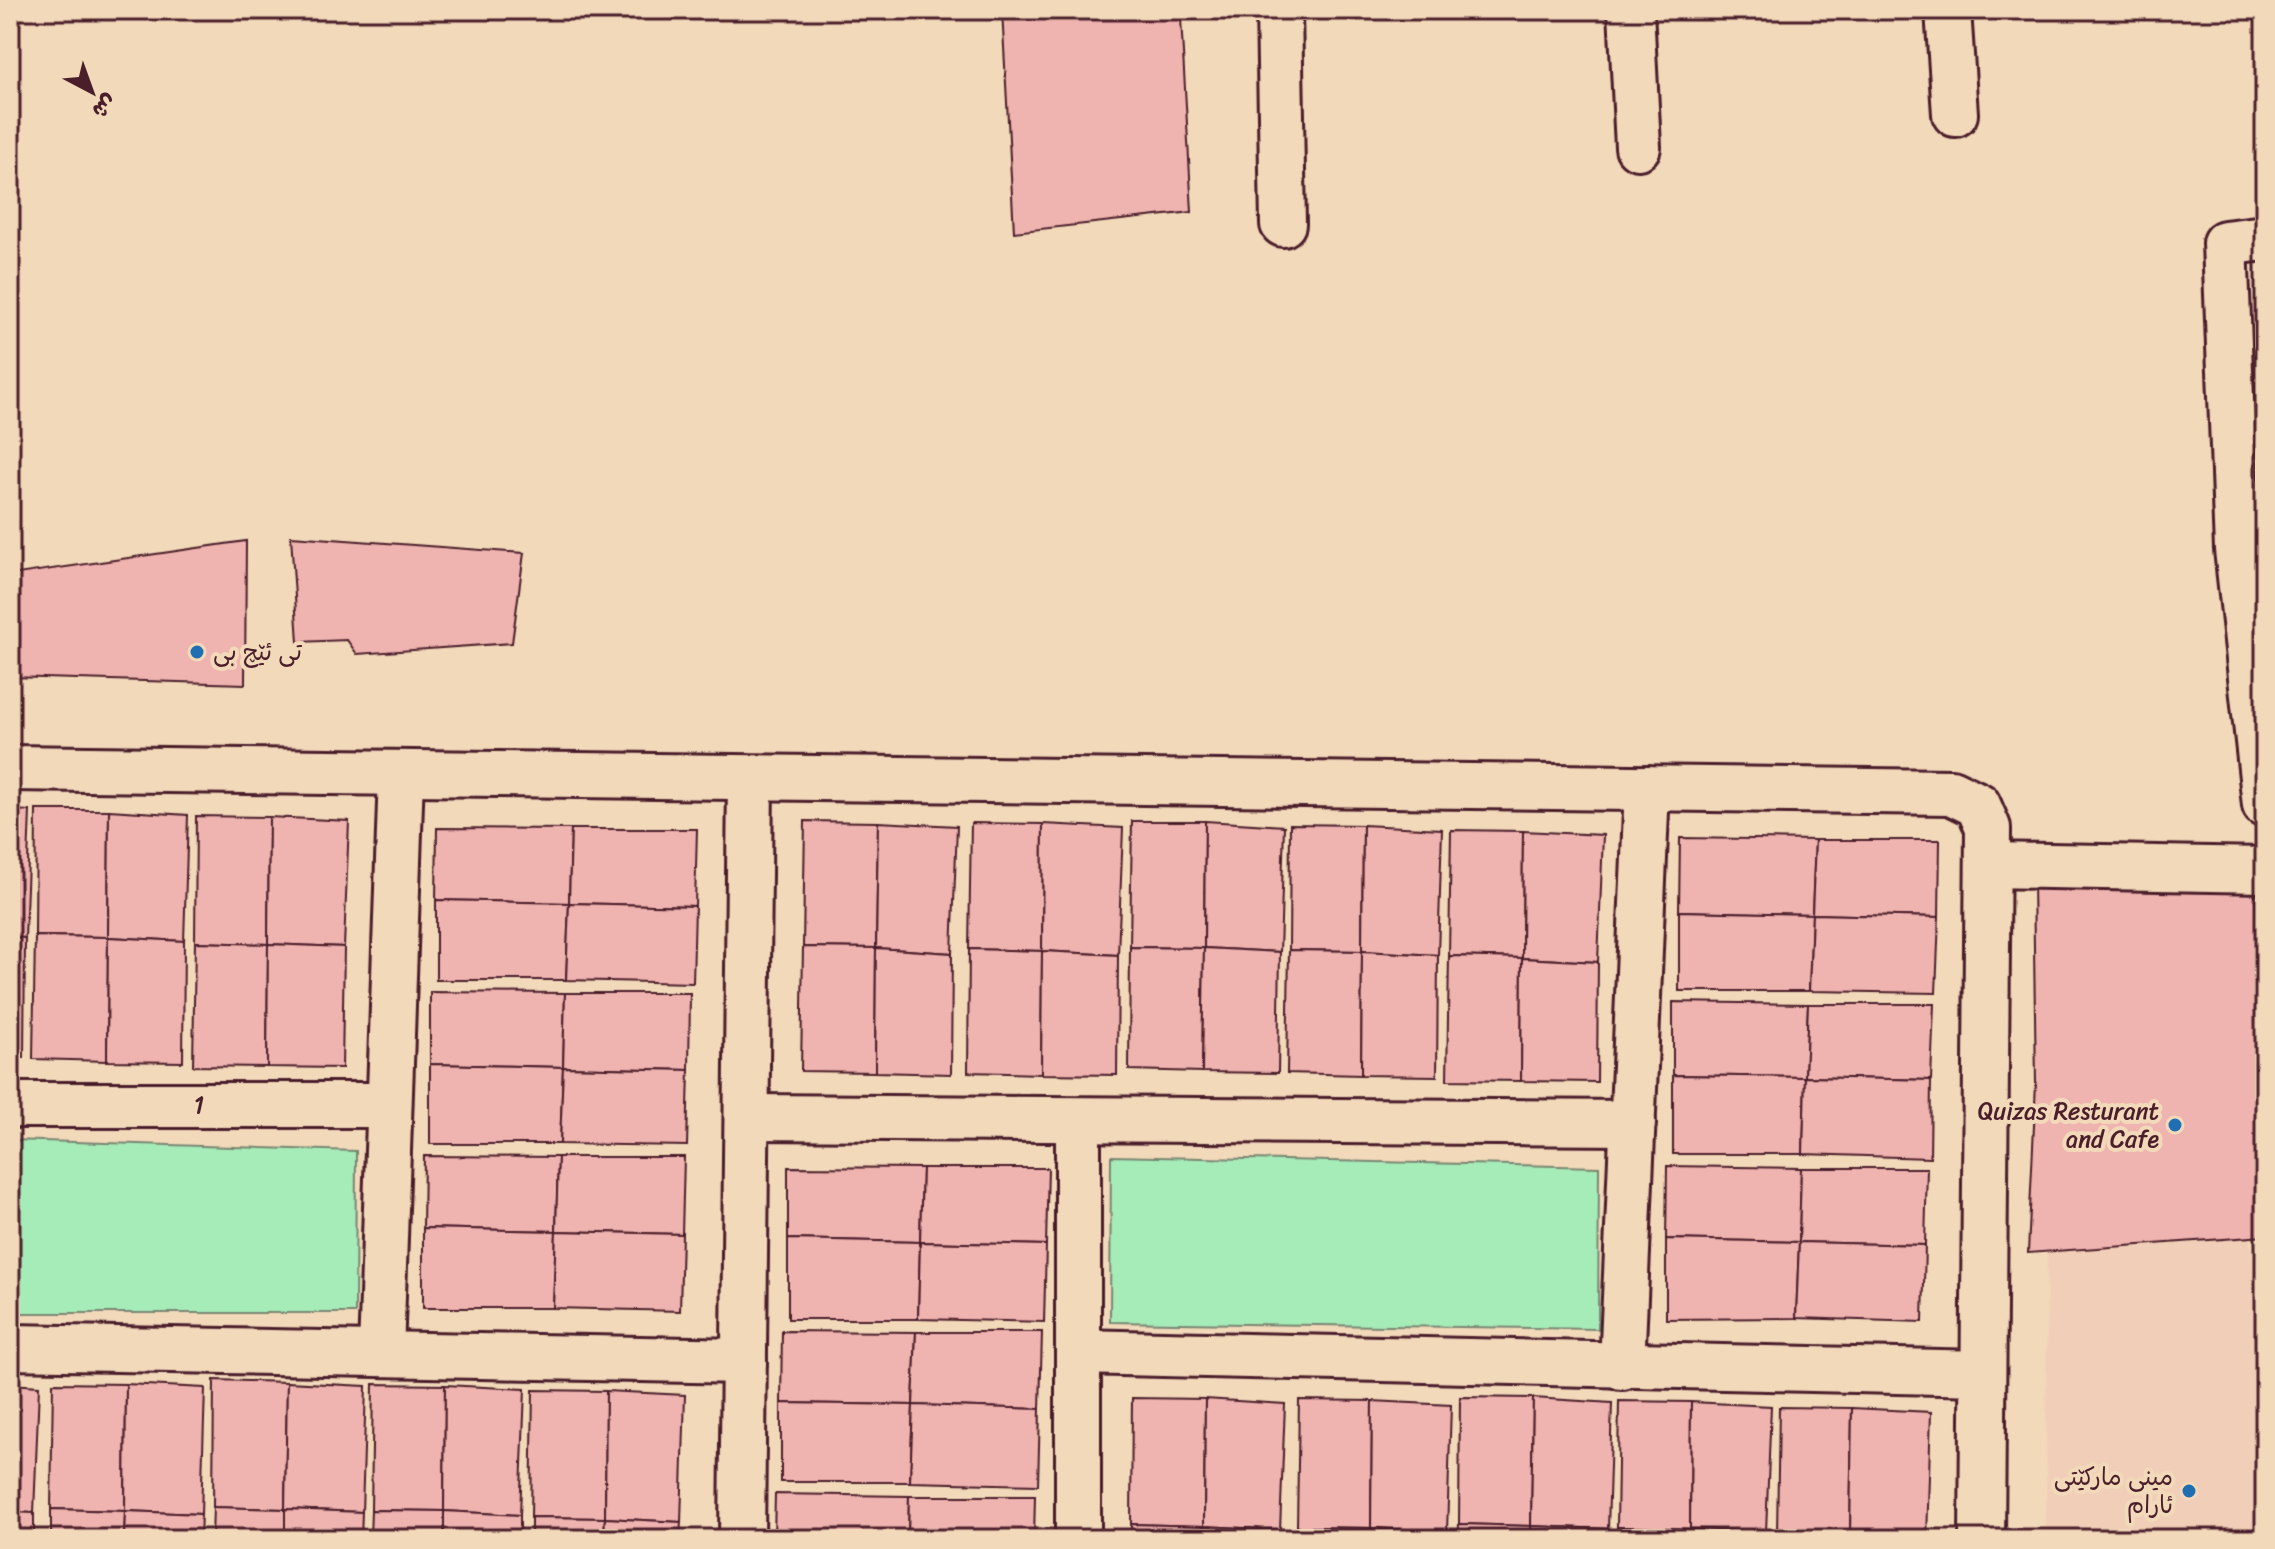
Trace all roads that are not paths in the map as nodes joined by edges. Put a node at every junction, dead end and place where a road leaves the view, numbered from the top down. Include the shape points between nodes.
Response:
1 (1279, 10) edge
2 (1631, 10) edge
3 (1948, 10) edge
4 (1955, 114) dead end
5 (1638, 147) dead end
6 (1283, 224) dead end
7 (2265, 238) edge
8 (2251, 547) edge
9 (10, 768) edge
10 (401, 774) junction
11 (750, 779) junction
12 (1647, 788) junction
13 (2265, 805) edge
14 (1989, 865) junction
15 (2265, 870) edge
16 (10, 1105) edge
17 (389, 1105) junction
18 (747, 1117) junction
19 (1078, 1120) junction
20 (1633, 1123) junction
21 (10, 1347) edge
22 (1078, 1352) junction
23 (381, 1353) junction
24 (744, 1361) junction
25 (1622, 1367) junction
26 (1983, 1373) junction
27 (742, 1539) edge
28 (1078, 1539) edge
29 (1982, 1539) edge

1 - 6 street
2 - 5 street
3 - 4 street
7 - 8 street via 2225,243
8 - 13 street
9 - 10 street
10 - 11 street
10 - 17 street
11 - 12 street
11 - 18 street
12 - 14 street via 1951,792 1978,805 1988,828
12 - 20 street
14 - 15 street
14 - 26 street
16 - 17 street, 1
17 - 23 street
18 - 19 street
18 - 24 street
19 - 20 street
19 - 22 street
20 - 25 street
21 - 23 street
22 - 25 street
22 - 28 street
23 - 24 street
24 - 27 street
25 - 26 street
26 - 29 street

